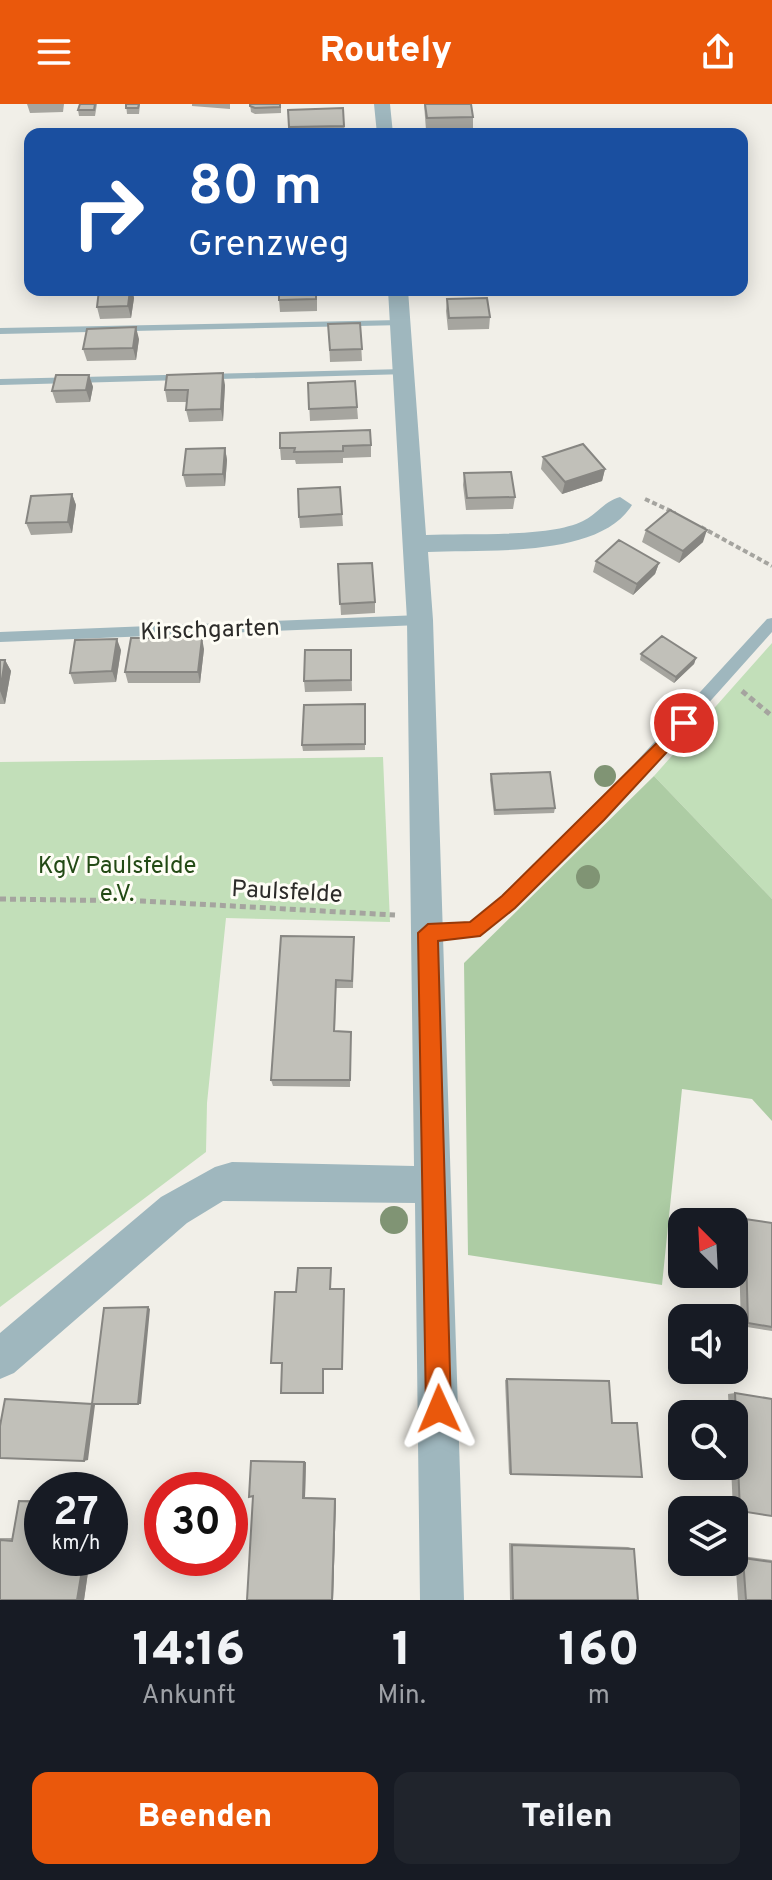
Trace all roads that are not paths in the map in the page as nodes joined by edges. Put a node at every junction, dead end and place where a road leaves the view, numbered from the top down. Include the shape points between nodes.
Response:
1 (382, 104) edge
2 (384, 128) edge
3 (398, 296) edge
4 (400, 323) junction
5 (0, 331) edge
6 (404, 372) junction
7 (0, 382) edge
8 (620, 505) road end
9 (417, 544) junction
10 (420, 620) junction
11 (772, 623) edge
12 (0, 637) edge
13 (428, 925) junction
14 (434, 1185) junction
15 (0, 1359) edge
16 (442, 1600) edge

1 - 2 street
3 - 4 street
4 - 5 lane
4 - 6 street
6 - 7 lane
6 - 9 street
8 - 9 street via 592,527 553,538
9 - 10 street
10 - 12 lane, Kirschgarten
10 - 13 street
11 - 13 lane via 598,815 509,902 474,930
13 - 14 street
14 - 15 street via 232,1180 215,1185 174,1210
14 - 16 street

